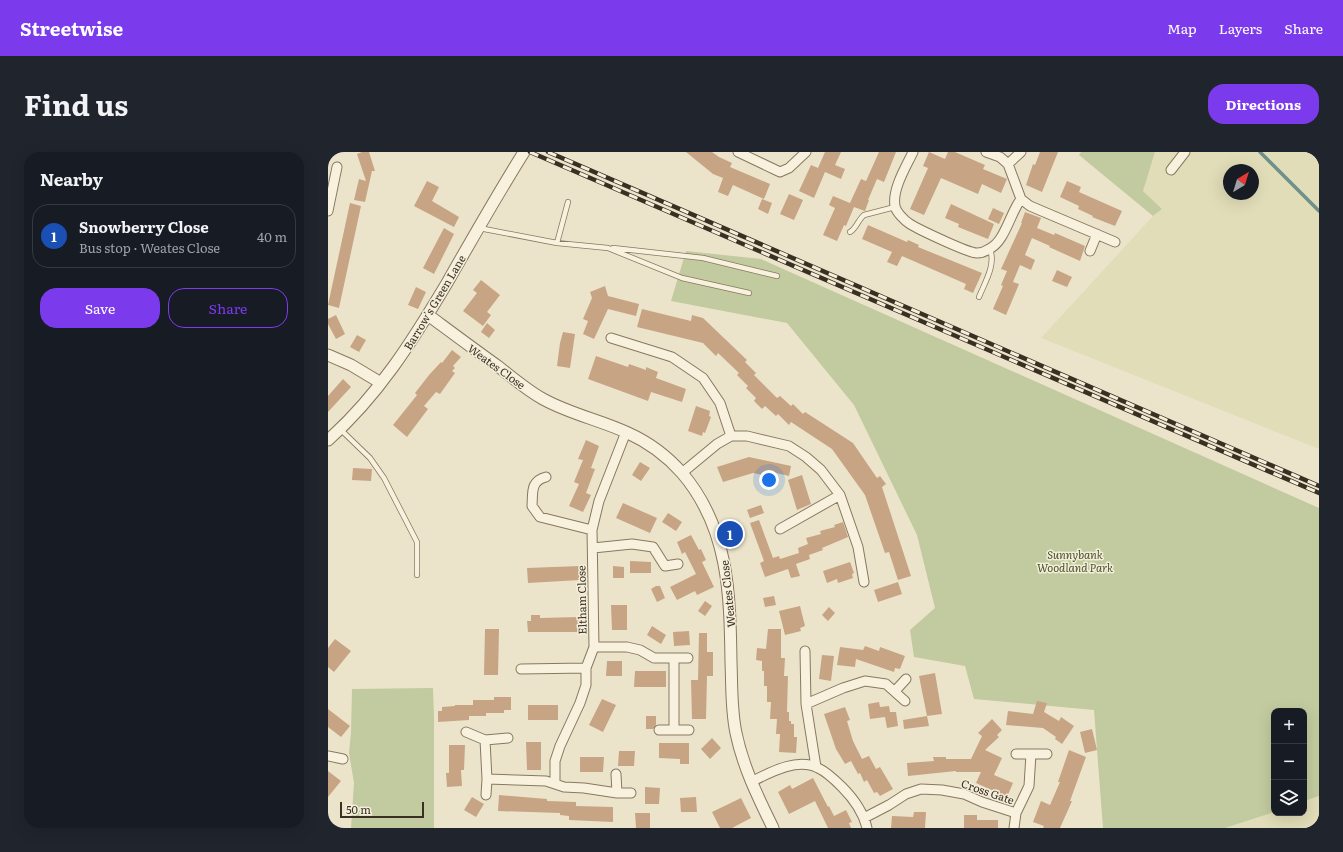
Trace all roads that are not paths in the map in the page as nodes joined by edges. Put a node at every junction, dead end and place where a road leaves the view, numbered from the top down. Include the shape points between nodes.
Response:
1 (524, 152) edge
2 (738, 152) edge
3 (806, 152) edge
4 (913, 152) edge
5 (986, 152) edge
6 (1021, 152) edge
7 (1185, 152) edge
8 (1008, 164) junction
9 (337, 167) dead end
10 (1171, 170) dead end
11 (1021, 199) junction
12 (568, 202) dead end
13 (895, 207) junction
14 (328, 210) edge
15 (479, 228) junction
16 (850, 232) dead end
17 (1097, 234) junction
18 (1115, 242) dead end
19 (557, 243) junction
20 (608, 248) junction
21 (990, 249) junction
22 (1090, 251) dead end
23 (777, 276) dead end
24 (749, 293) dead end
25 (979, 297) dead end
26 (428, 315) junction
27 (611, 338) dead end
28 (328, 355) edge
29 (381, 383) junction
30 (340, 429) junction
31 (626, 432) junction
32 (731, 436) junction
33 (328, 440) edge
34 (682, 473) junction
35 (546, 477) dead end
36 (840, 495) junction
37 (780, 529) dead end
38 (592, 530) junction
39 (593, 548) junction
40 (678, 564) dead end
41 (418, 575) dead end
42 (864, 582) dead end
43 (594, 647) junction
44 (805, 651) dead end
45 (674, 658) junction
46 (688, 658) dead end
47 (586, 668) junction
48 (521, 669) dead end
49 (906, 679) dead end
50 (895, 691) junction
51 (905, 702) dead end
52 (806, 704) junction
53 (659, 730) dead end
54 (674, 730) junction
55 (689, 730) dead end
56 (466, 732) dead end
57 (508, 738) dead end
58 (485, 740) junction
59 (1016, 754) dead end
60 (1031, 754) junction
61 (1047, 754) dead end
62 (328, 756) edge
63 (344, 759) dead end
64 (816, 767) junction
65 (616, 774) dead end
66 (487, 778) junction
67 (751, 782) junction
68 (555, 783) junction
69 (617, 793) junction
70 (631, 793) dead end
71 (486, 795) dead end
72 (1016, 813) junction
73 (864, 818) junction
74 (773, 828) edge
75 (867, 828) edge
76 (1014, 828) edge

1 - 15 street, Barrow's Green Lane
2 - 3 street via 780,172 789,168
4 - 13 street via 895,192
5 - 8 street via 1000,157
6 - 8 street
7 - 10 street
8 - 11 street
9 - 14 street
11 - 17 street via 1030,206
11 - 21 street via 1000,240
12 - 19 lane
13 - 16 lane via 864,215
13 - 21 street via 909,224 967,250 978,253
15 - 19 lane
15 - 26 street, Barrow's Green Lane
17 - 18 street
17 - 22 street
19 - 20 lane
20 - 23 lane via 703,258
20 - 24 lane via 682,278
21 - 25 lane via 992,263
26 - 29 street, Barrow's Green Lane
26 - 31 street, Weates Close via 542,398 566,410
27 - 32 street via 672,357 703,378 720,403
28 - 29 street
29 - 30 street, Barrow's Green Lane
30 - 33 street, Barrow's Green Lane
30 - 41 lane via 370,458 384,478 417,542
31 - 34 street, Weates Close via 644,441
31 - 38 street, Eltham Close via 599,501
32 - 34 street via 717,444
32 - 36 street via 747,436 789,446 806,456 821,470
34 - 67 street, Weates Close via 707,511 725,563 730,613 732,704 742,758
35 - 38 street via 538,479 534,484 532,506 540,517
36 - 37 street
36 - 42 street via 858,547
38 - 39 street, Eltham Close
39 - 40 street via 632,544 653,546 666,566
39 - 43 street, Eltham Close
43 - 45 street via 627,646 654,658
43 - 47 street, Eltham Close
44 - 52 street
45 - 46 street
45 - 54 street
47 - 48 street
47 - 68 street, Eltham Close via 586,685 555,761
49 - 50 street
50 - 51 street
50 - 52 street via 886,684 865,681
52 - 64 street
53 - 54 street
54 - 55 street
56 - 58 street
57 - 58 street
58 - 66 street
59 - 60 street
60 - 61 street
60 - 72 street via 1029,786
62 - 63 street
64 - 67 street via 804,765 781,768
64 - 73 street via 851,796
65 - 69 street
66 - 68 street via 546,780
66 - 71 street
67 - 74 street, Weates Close
68 - 69 street via 564,787
69 - 70 street
72 - 73 street, Cross Gate via 964,794 921,789 906,794
72 - 76 street
73 - 75 street

